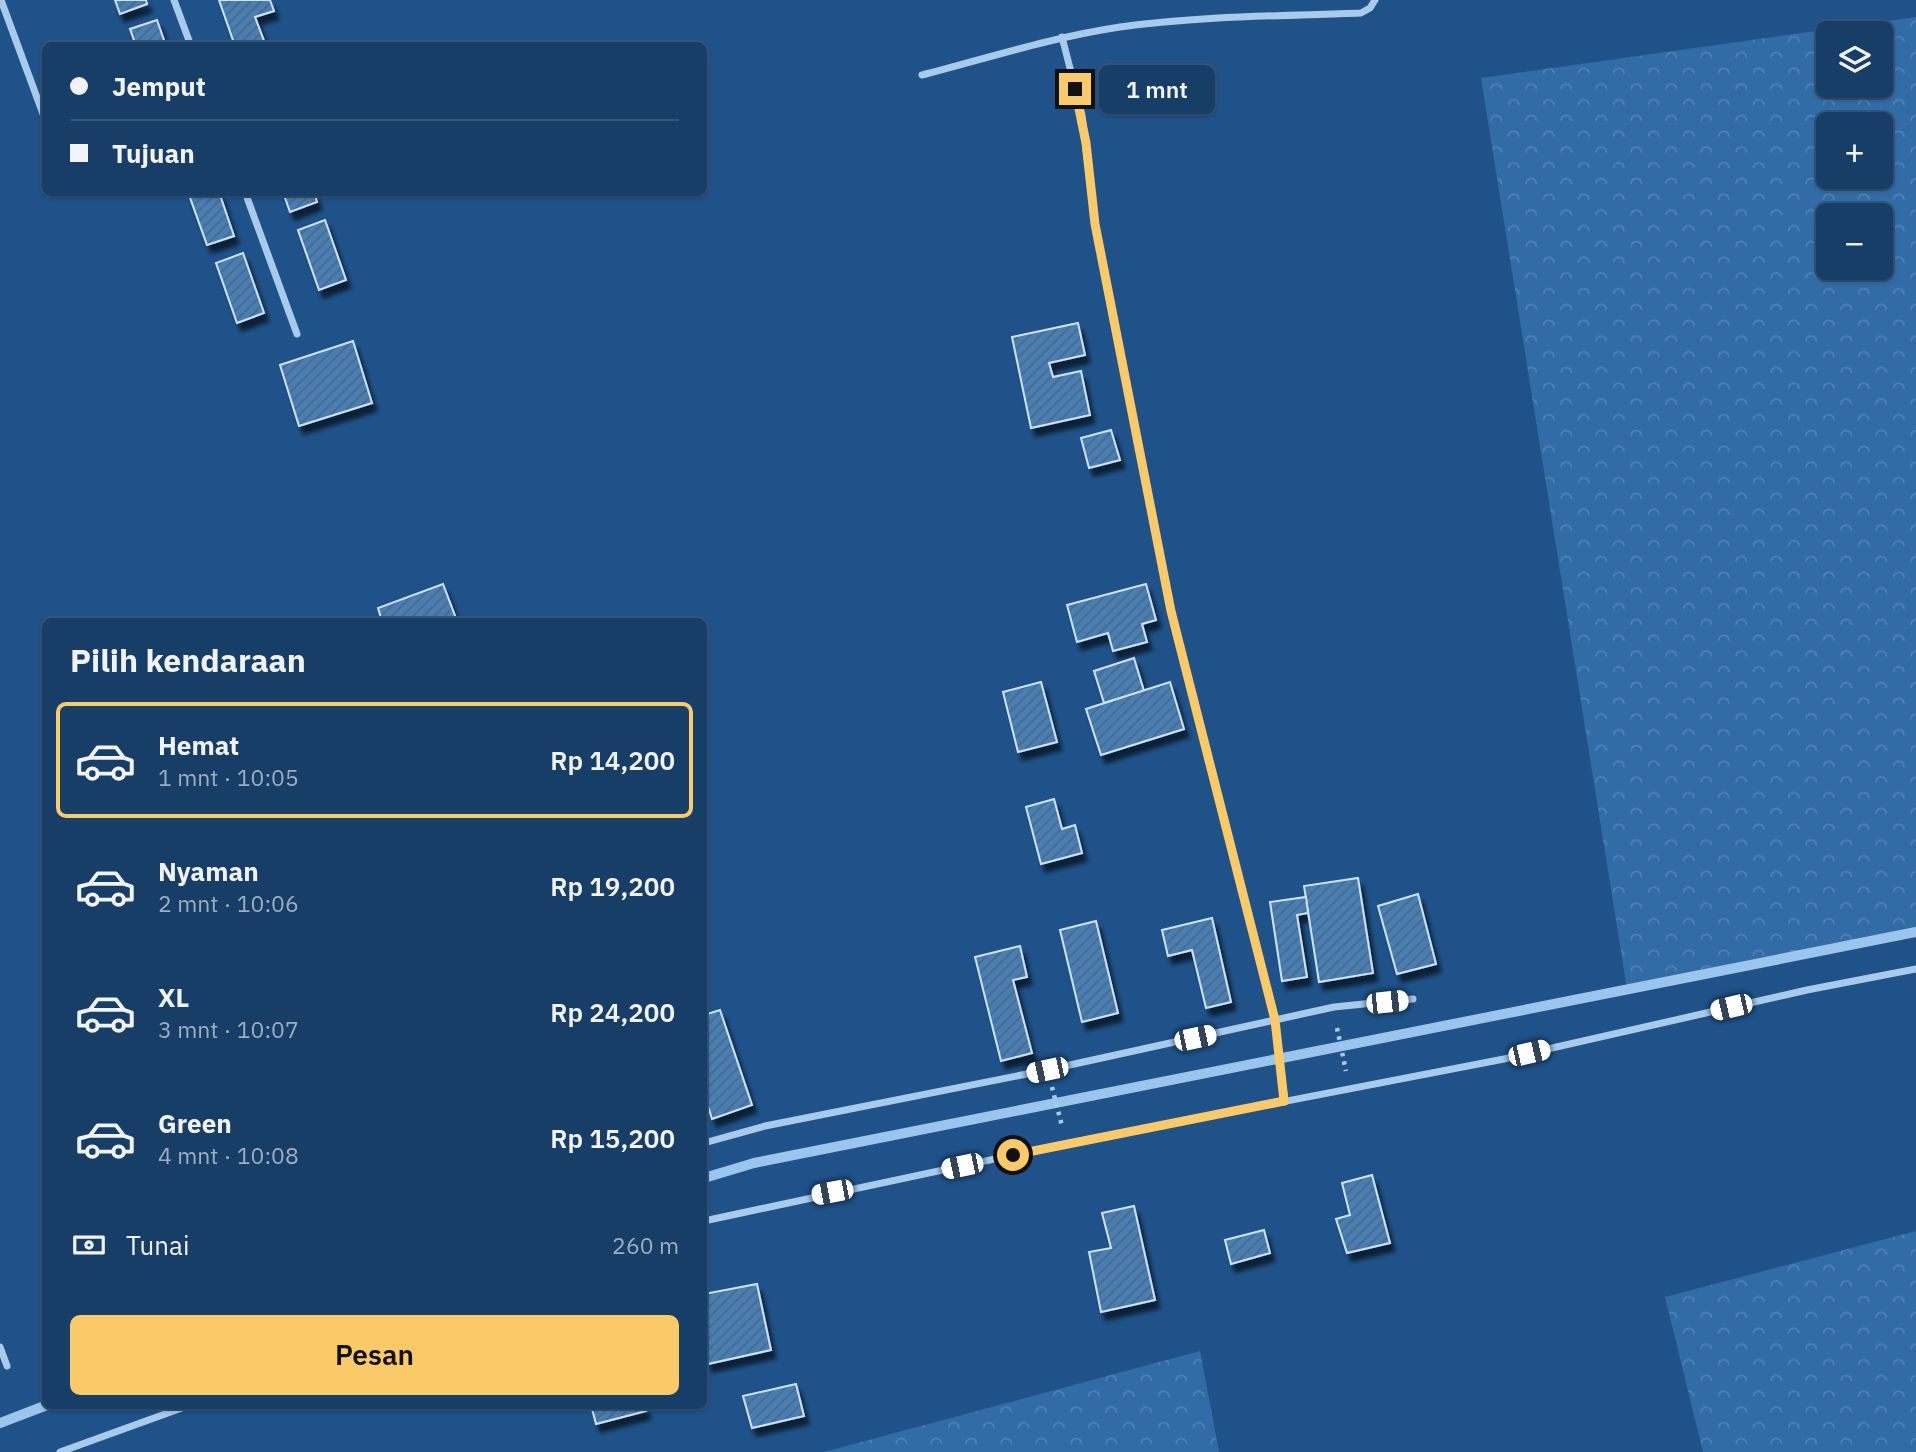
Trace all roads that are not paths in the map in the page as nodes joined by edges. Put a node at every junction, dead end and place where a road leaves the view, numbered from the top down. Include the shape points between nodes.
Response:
1 (1, 0) edge
2 (174, 0) edge
3 (1375, 0) edge
4 (1062, 37) junction
5 (190, 42) edge
6 (922, 75) dead end
7 (42, 111) edge
8 (246, 196) edge
9 (297, 334) dead end
10 (1916, 969) edge
11 (1413, 999) dead end
12 (1275, 1020) junction
13 (1284, 1100) junction
14 (707, 1142) edge
15 (707, 1220) edge
16 (0, 1347) edge
17 (8, 1366) dead end
18 (179, 1409) edge
19 (60, 1452) edge

1 - 7 street
2 - 5 street
3 - 4 street via 1361,13 1237,17
4 - 6 street
4 - 12 street via 1082,115 1095,224 1171,611
8 - 9 street
10 - 13 street via 1504,1059
11 - 12 street via 1334,1007
12 - 13 street
12 - 14 street via 765,1126
13 - 15 street
16 - 17 street
18 - 19 street

